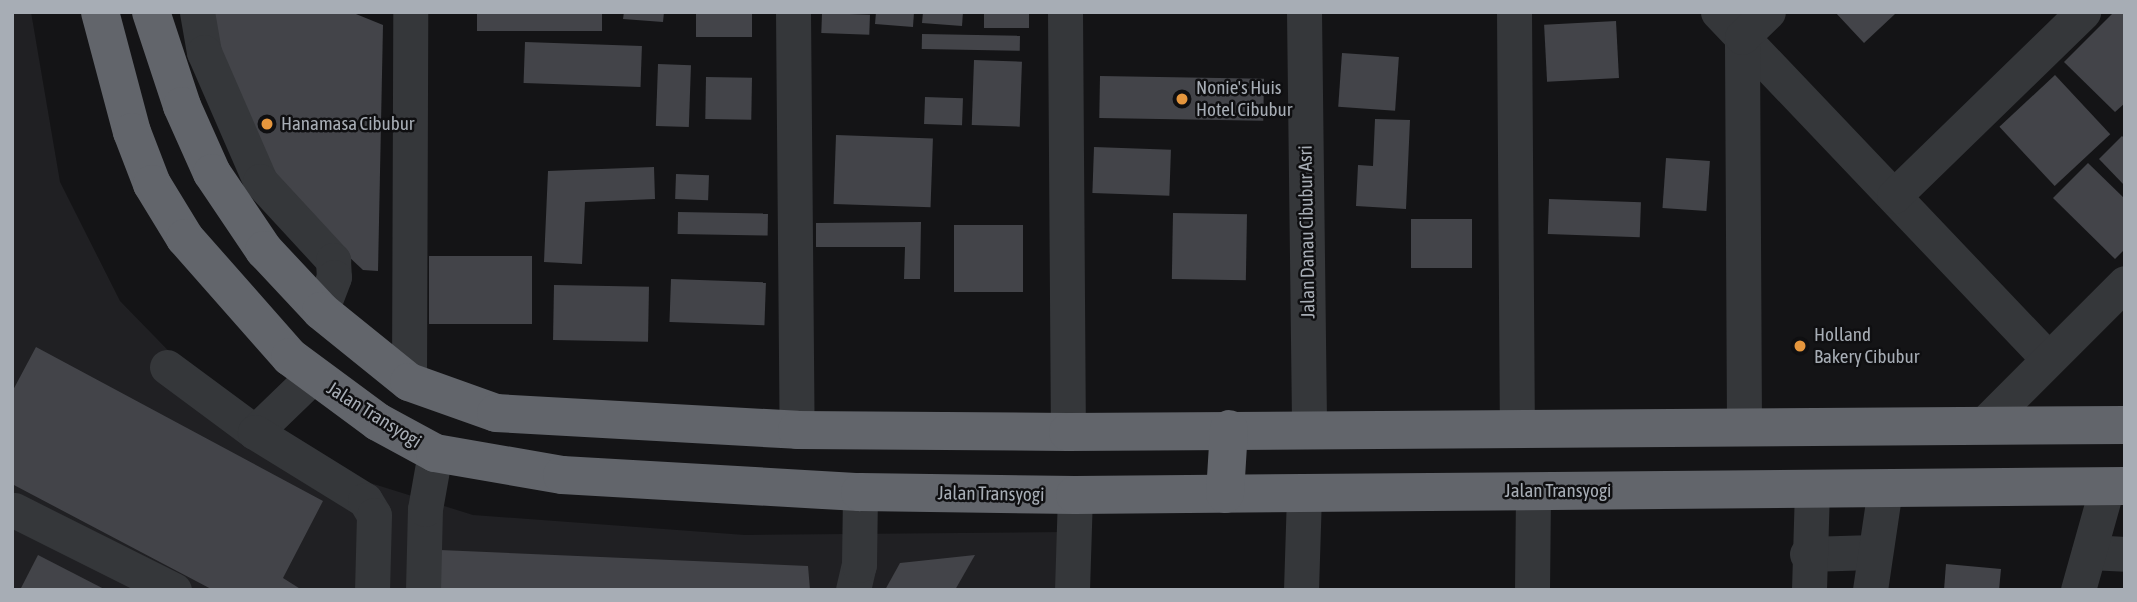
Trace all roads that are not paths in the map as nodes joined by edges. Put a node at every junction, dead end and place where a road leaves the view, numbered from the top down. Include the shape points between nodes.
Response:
1 (100, 12) edge
2 (151, 12) edge
3 (197, 12) edge
4 (410, 12) edge
5 (793, 12) edge
6 (1065, 12) edge
7 (1304, 12) edge
8 (1514, 12) edge
9 (1718, 12) edge
10 (1768, 12) edge
11 (2083, 12) edge
12 (1742, 37) junction
13 (1894, 197) junction
14 (2125, 283) edge
15 (321, 311) junction
16 (2048, 358) junction
17 (167, 367) dead end
18 (313, 376) junction
19 (409, 382) junction
20 (2125, 425) edge
21 (1982, 426) junction
22 (1744, 428) junction
23 (797, 429) junction
24 (1229, 429) junction
25 (1309, 429) junction
26 (1517, 429) junction
27 (255, 432) junction
28 (1068, 432) junction
29 (435, 453) junction
30 (2116, 486) edge
31 (1812, 489) junction
32 (1885, 489) junction
33 (1533, 491) junction
34 (860, 492) junction
35 (1304, 493) junction
36 (1225, 494) junction
37 (1074, 495) junction
38 (14, 510) dead end
39 (1874, 552) junction
40 (2089, 552) junction
41 (1807, 554) junction
42 (2125, 554) edge
43 (174, 590) edge
44 (372, 590) edge
45 (423, 590) edge
46 (853, 590) edge
47 (1072, 590) edge
48 (1301, 590) edge
49 (1532, 590) edge
50 (1809, 590) edge
51 (1870, 590) edge
52 (2078, 590) edge

1 - 18 highway, Jalan Transyogi via 132,132 152,184 215,276
2 - 15 highway via 182,106 212,173 264,250
3 - 15 street via 209,64 260,181 333,260 334,277
4 - 19 street
5 - 23 street
6 - 28 street
7 - 25 street, Jalan Danau Cibubur Asri
8 - 26 street
9 - 12 street
10 - 12 street
11 - 13 street
12 - 13 street
12 - 22 street
13 - 16 street
14 - 16 street
15 - 19 highway
16 - 21 street
17 - 27 street
18 - 27 street
18 - 29 highway, Jalan Transyogi via 378,422
19 - 23 highway via 496,413
20 - 21 highway
21 - 22 highway
22 - 26 highway
23 - 28 highway
24 - 25 highway
24 - 28 highway
24 - 36 highway
25 - 26 highway
27 - 44 street via 365,500 374,515
29 - 34 highway, Jalan Transyogi via 562,475
29 - 45 street via 425,509
30 - 32 highway, Jalan Transyogi
30 - 40 street
31 - 32 highway, Jalan Transyogi
31 - 33 highway, Jalan Transyogi
31 - 41 street
32 - 39 street
33 - 35 highway, Jalan Transyogi
33 - 49 street
34 - 37 highway, Jalan Transyogi
34 - 46 street via 860,542
35 - 36 highway, Jalan Transyogi
35 - 48 street
36 - 37 highway, Jalan Transyogi
37 - 47 street
38 - 43 street
39 - 41 street
39 - 51 street
40 - 42 street
40 - 52 street
41 - 50 street

